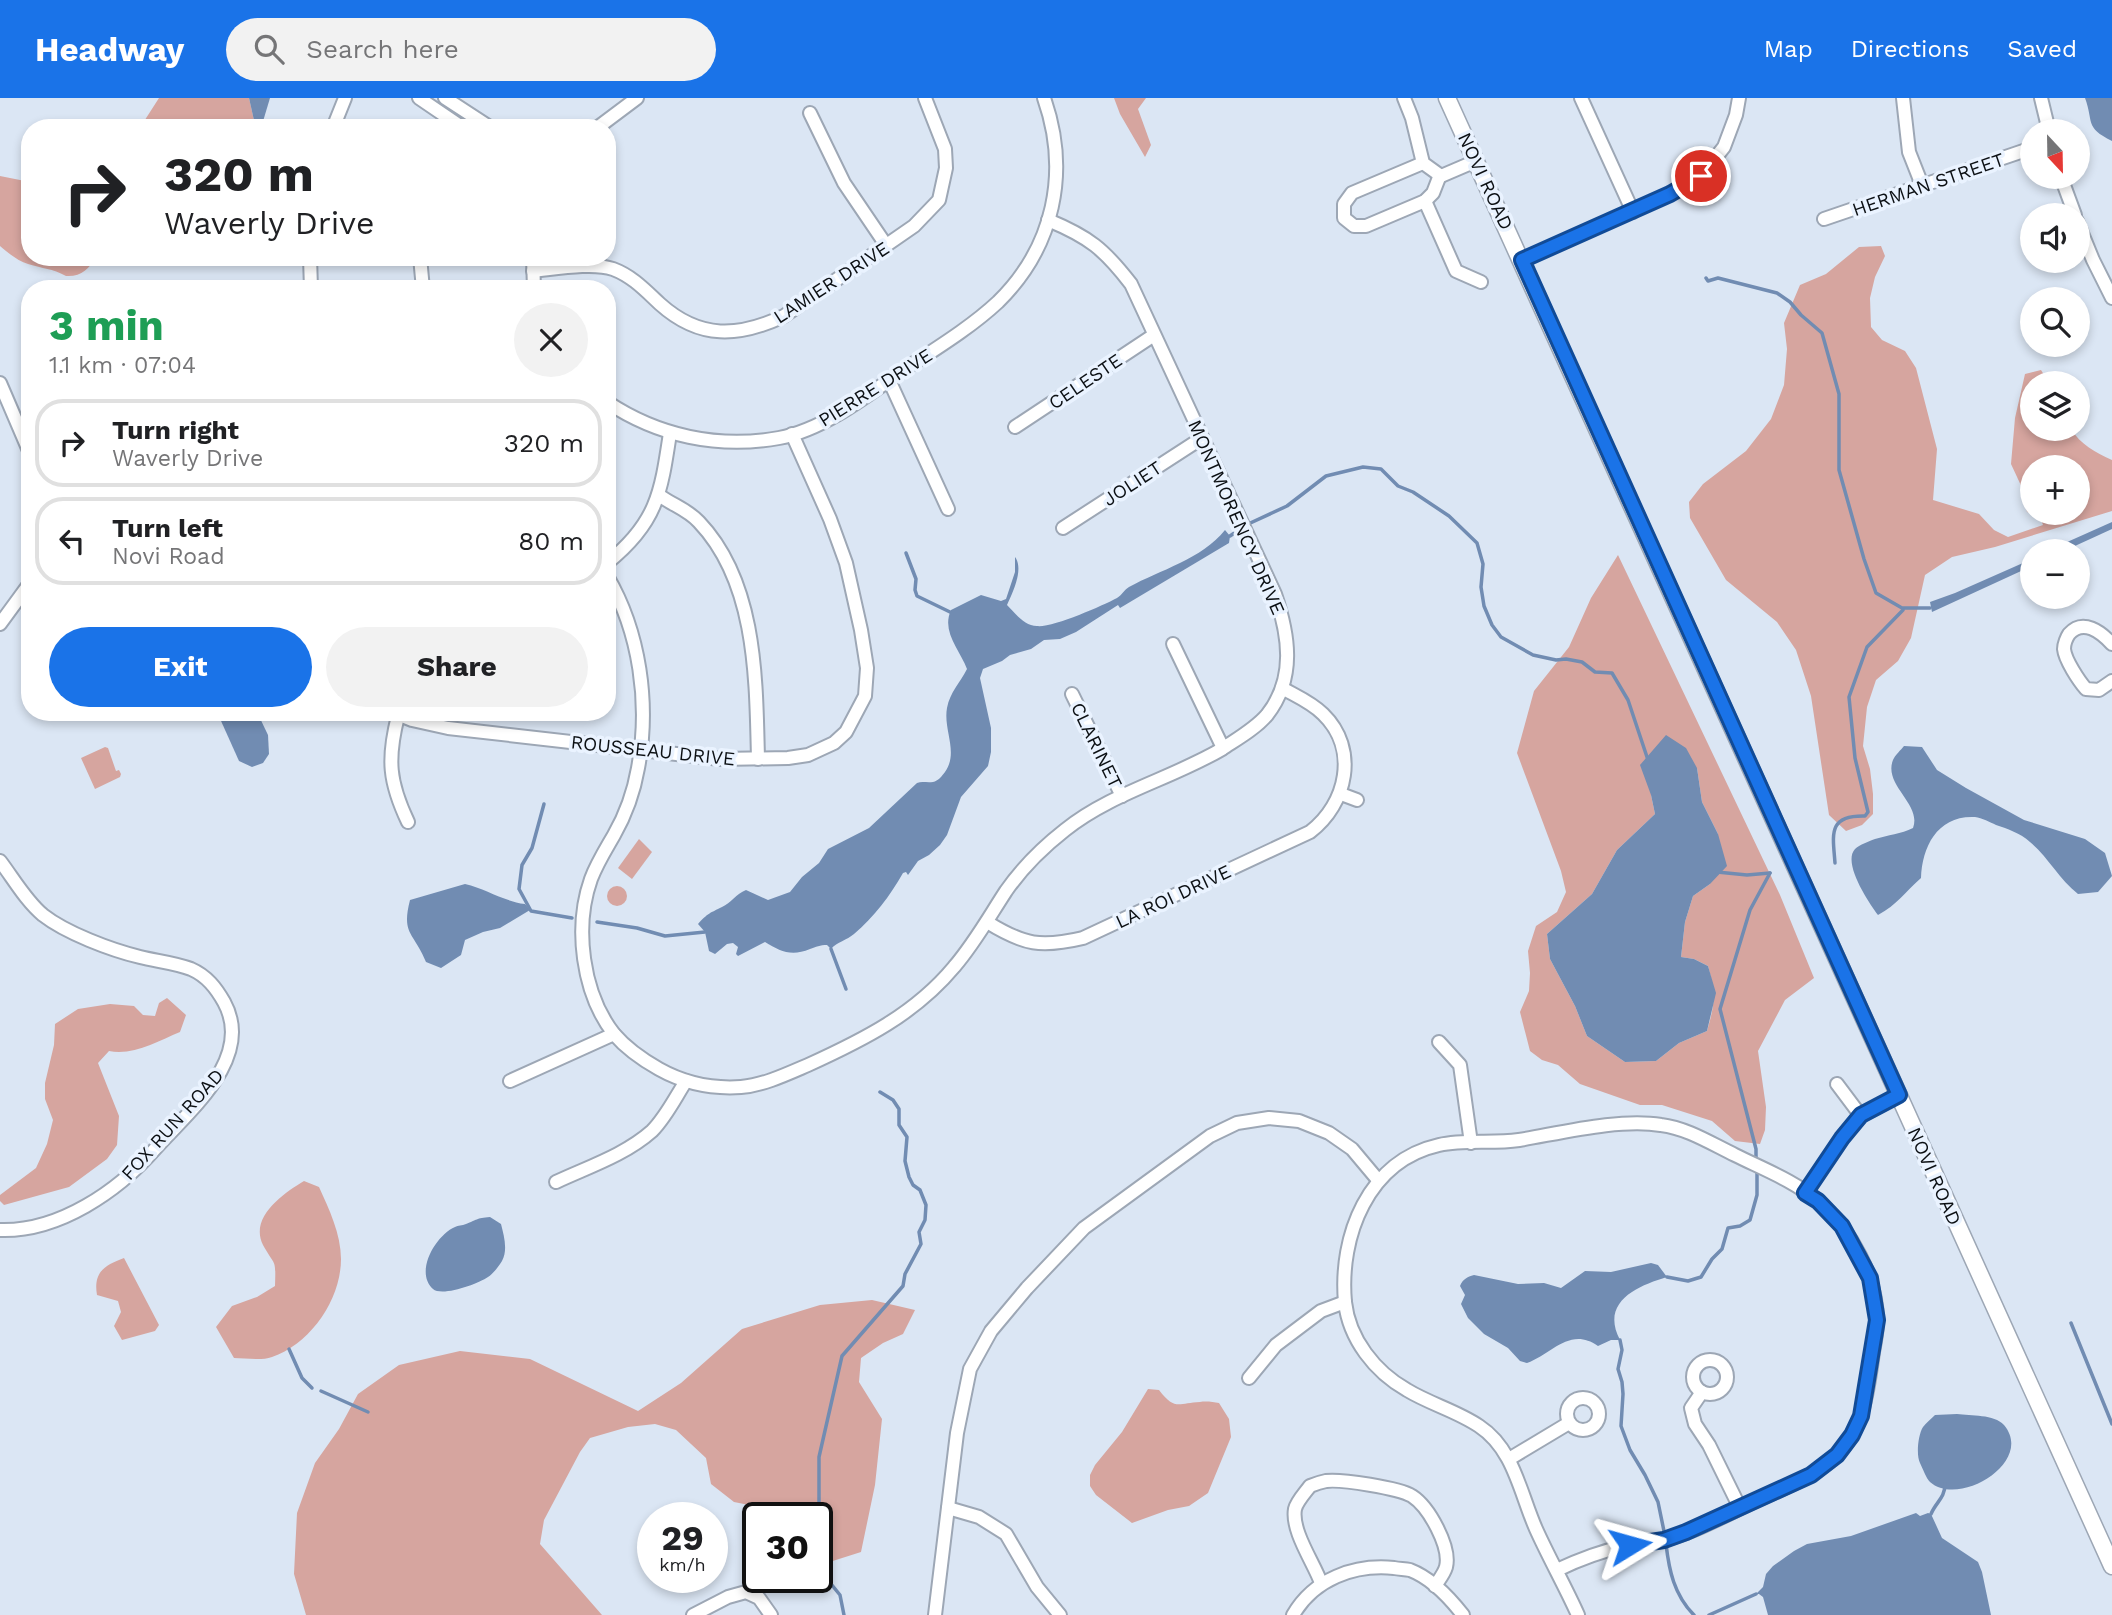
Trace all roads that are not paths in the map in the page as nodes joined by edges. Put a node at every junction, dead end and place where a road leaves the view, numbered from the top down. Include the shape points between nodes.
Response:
1 (345, 98) edge
2 (419, 98) edge
3 (445, 98) edge
4 (637, 98) edge
5 (925, 98) edge
6 (1044, 98) edge
7 (1404, 98) edge
8 (1447, 98) edge
9 (1581, 98) edge
10 (1739, 98) edge
11 (1903, 98) edge
12 (2041, 98) edge
13 (464, 112) junction
14 (810, 113) dead end
15 (337, 119) edge
16 (448, 119) edge
17 (462, 119) edge
18 (476, 119) edge
19 (609, 119) edge
20 (2046, 119) edge
21 (2020, 152) edge
22 (1476, 161) junction
23 (1423, 163) junction
24 (1440, 175) junction
25 (1923, 185) junction
26 (1425, 201) junction
27 (1633, 212) junction
28 (1824, 219) dead end
29 (1048, 220) junction
30 (886, 246) junction
31 (2090, 253) edge
32 (1522, 260) junction
33 (574, 266) edge
34 (1482, 282) dead end
35 (2112, 298) edge
36 (1154, 335) junction
37 (889, 380) junction
38 (0, 383) edge
39 (616, 408) edge
40 (1015, 428) dead end
41 (21, 432) edge
42 (670, 433) junction
43 (792, 434) junction
44 (1202, 438) junction
45 (659, 495) junction
46 (948, 509) dead end
47 (1063, 528) dead end
48 (616, 556) edge
49 (21, 595) edge
50 (616, 595) edge
51 (0, 624) edge
52 (1173, 644) dead end
53 (2112, 644) edge
54 (2112, 681) edge
55 (1282, 688) junction
56 (1072, 694) dead end
57 (394, 721) edge
58 (422, 721) edge
59 (1223, 748) junction
60 (640, 751) junction
61 (758, 759) junction
62 (1341, 794) junction
63 (1122, 796) junction
64 (1357, 800) dead end
65 (408, 822) dead end
66 (0, 861) edge
67 (987, 922) junction
68 (614, 1034) junction
69 (1439, 1042) dead end
70 (510, 1081) dead end
71 (686, 1082) junction
72 (1837, 1084) dead end
73 (1899, 1095) junction
74 (1861, 1115) junction
75 (1471, 1143) junction
76 (1378, 1180) junction
77 (556, 1182) dead end
78 (1805, 1193) junction
79 (0, 1230) edge
80 (1345, 1302) junction
81 (1250, 1378) dead end
82 (1702, 1392) dead end
83 (1569, 1423) dead end
84 (1509, 1459) junction
85 (947, 1508) junction
86 (1740, 1508) junction
87 (2112, 1566) edge
88 (1557, 1570) junction
89 (1321, 1583) junction
90 (1435, 1586) junction
91 (693, 1615) edge
92 (771, 1615) edge
93 (935, 1615) edge
94 (1059, 1615) edge
95 (1293, 1615) edge
96 (1462, 1615) edge
97 (1578, 1615) edge

1 - 15 street
2 - 16 street
3 - 13 street
4 - 19 street
5 - 30 street, LAMIER DRIVE via 945,149 946,173 939,200
6 - 29 street, PIERRE DRIVE via 1058,158
7 - 23 street
8 - 22 main road, NOVI ROAD
9 - 27 street
10 - 27 street via 1724,147 1710,166 1691,183
11 - 25 street via 1909,152
12 - 20 street
13 - 17 street
13 - 18 street
14 - 30 street via 844,183
21 - 25 street, HERMAN STREET
22 - 24 street
22 - 32 main road, NOVI ROAD
23 - 24 street
23 - 26 street via 1352,193 1343,211 1349,223 1360,227
24 - 26 street
25 - 28 street, HERMAN STREET
26 - 34 street via 1456,271
27 - 32 street
29 - 36 street, MONTMORENCY DRIVE via 1078,233 1115,263 1131,284
29 - 37 street, PIERRE DRIVE via 1044,237 1020,277 997,303
30 - 33 street, LAMIER DRIVE via 784,316 735,332 684,320 615,270
31 - 35 street
32 - 73 main road, NOVI ROAD
36 - 40 street, CELESTE
36 - 44 street, MONTMORENCY DRIVE
37 - 43 street, PIERRE DRIVE via 827,419
37 - 46 street
38 - 41 street
39 - 42 street, PIERRE DRIVE
42 - 43 street, PIERRE DRIVE via 700,440 740,441
42 - 45 street
43 - 61 street, ROUSSEAU DRIVE via 846,563 867,668 865,696 846,732 821,751
44 - 47 street, JOLIET
44 - 55 street, MONTMORENCY DRIVE via 1285,623 1287,672
45 - 48 street via 631,543
45 - 61 street via 699,522 720,548 730,570 743,609 756,680
49 - 51 street
50 - 60 street, MONTMORENCY DRIVE via 628,620 640,672
52 - 59 street
53 - 54 street via 2094,628 2077,627 2067,636 2064,650 2086,689 2099,690
55 - 59 street, MONTMORENCY DRIVE via 1266,716
55 - 62 street, LA ROI DRIVE via 1309,702 1338,735 1346,759
56 - 63 street, CLARINET
57 - 65 street via 391,775
58 - 60 street, ROUSSEAU DRIVE
59 - 63 street, MONTMORENCY DRIVE
60 - 61 street, ROUSSEAU DRIVE via 720,760
60 - 68 street, MONTMORENCY DRIVE via 626,811 596,868 584,906 588,981
62 - 64 street
62 - 67 street, LA ROI DRIVE via 1322,823 1310,832 1083,938 1055,944 1026,942
63 - 67 street, MONTMORENCY DRIVE via 1066,829 1033,858
66 - 79 street, FOX RUN ROAD via 43,915 103,946 192,970 215,986 227,1007 234,1035 225,1067 211,1086 144,1162 112,1190 36,1227
67 - 71 street, MONTMORENCY DRIVE via 953,969 912,1008 872,1035 779,1077 743,1087
68 - 70 street
68 - 71 street, MONTMORENCY DRIVE via 632,1051
69 - 75 street via 1460,1065
71 - 77 street via 653,1130 633,1145
72 - 74 street
73 - 74 street
73 - 87 main road, NOVI ROAD
74 - 78 street
75 - 76 street via 1436,1145
75 - 78 street via 1631,1123 1659,1124 1700,1138
76 - 80 street via 1354,1223
76 - 85 street via 1352,1150 1329,1133 1299,1121 1269,1118 1237,1123 1210,1136 1098,1216 1027,1288 979,1350 964,1395
78 - 86 street via 1842,1226 1870,1278 1877,1320 1861,1416 1837,1455 1811,1475
80 - 81 street via 1321,1311 1276,1345
80 - 84 street via 1350,1327 1372,1361 1406,1390 1482,1427
82 - 86 street via 1691,1408 1695,1424
83 - 84 street
84 - 88 street via 1535,1528
85 - 93 street
85 - 94 street via 979,1517 1006,1534
86 - 88 street via 1664,1540 1615,1549
88 - 97 street
89 - 90 street via 1376,1566 1409,1570
89 - 90 street via 1301,1541 1295,1507 1310,1486 1328,1481 1396,1490 1423,1506 1446,1552 1446,1569
89 - 95 street
90 - 96 street
91 - 92 street via 746,1592 759,1598

